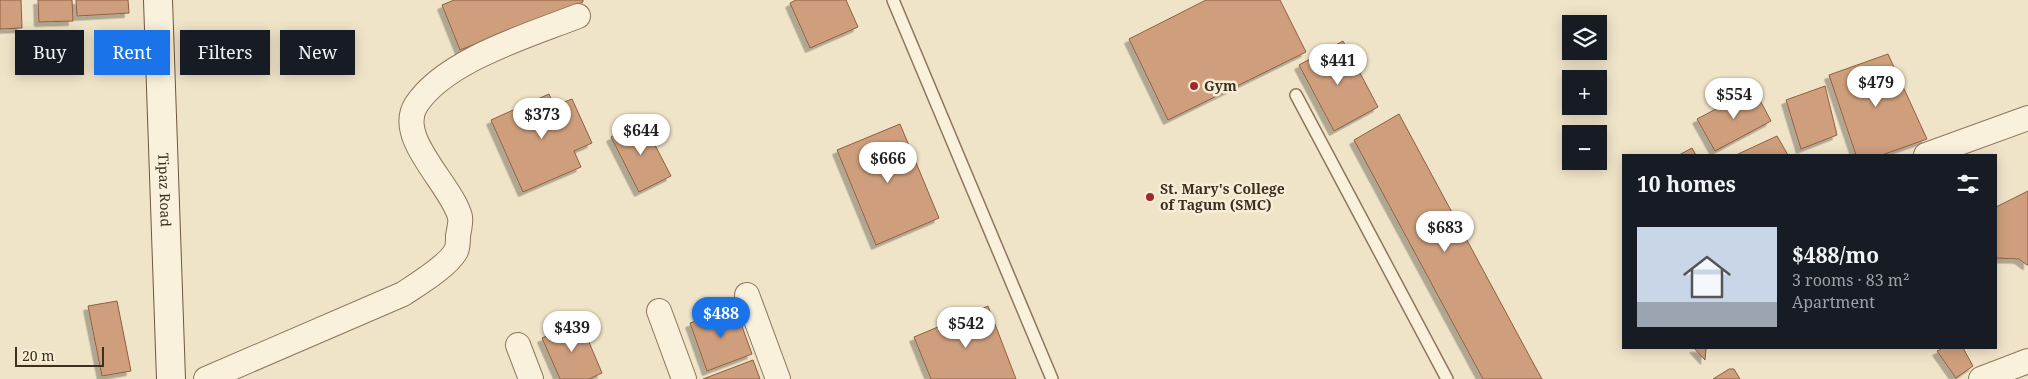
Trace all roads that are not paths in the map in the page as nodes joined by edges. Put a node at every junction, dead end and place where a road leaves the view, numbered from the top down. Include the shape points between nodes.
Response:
1 (158, 0) edge
2 (893, 0) edge
3 (578, 16) dead end
4 (1296, 95) dead end
5 (2028, 118) edge
6 (1929, 154) edge
7 (747, 296) dead end
8 (659, 311) dead end
9 (518, 345) dead end
10 (2028, 361) edge
11 (171, 379) edge
12 (206, 379) edge
13 (531, 379) edge
14 (684, 379) edge
15 (778, 379) edge
16 (1052, 379) edge
17 (1448, 379) edge
18 (1981, 379) edge

1 - 11 street, Tipaz Road
2 - 16 lane
3 - 12 street via 479,56 448,74 415,106 411,128 417,145 451,196 461,218 456,250 431,276 404,294
4 - 17 lane
5 - 6 street
7 - 15 street
8 - 14 street
9 - 13 street
10 - 18 street

